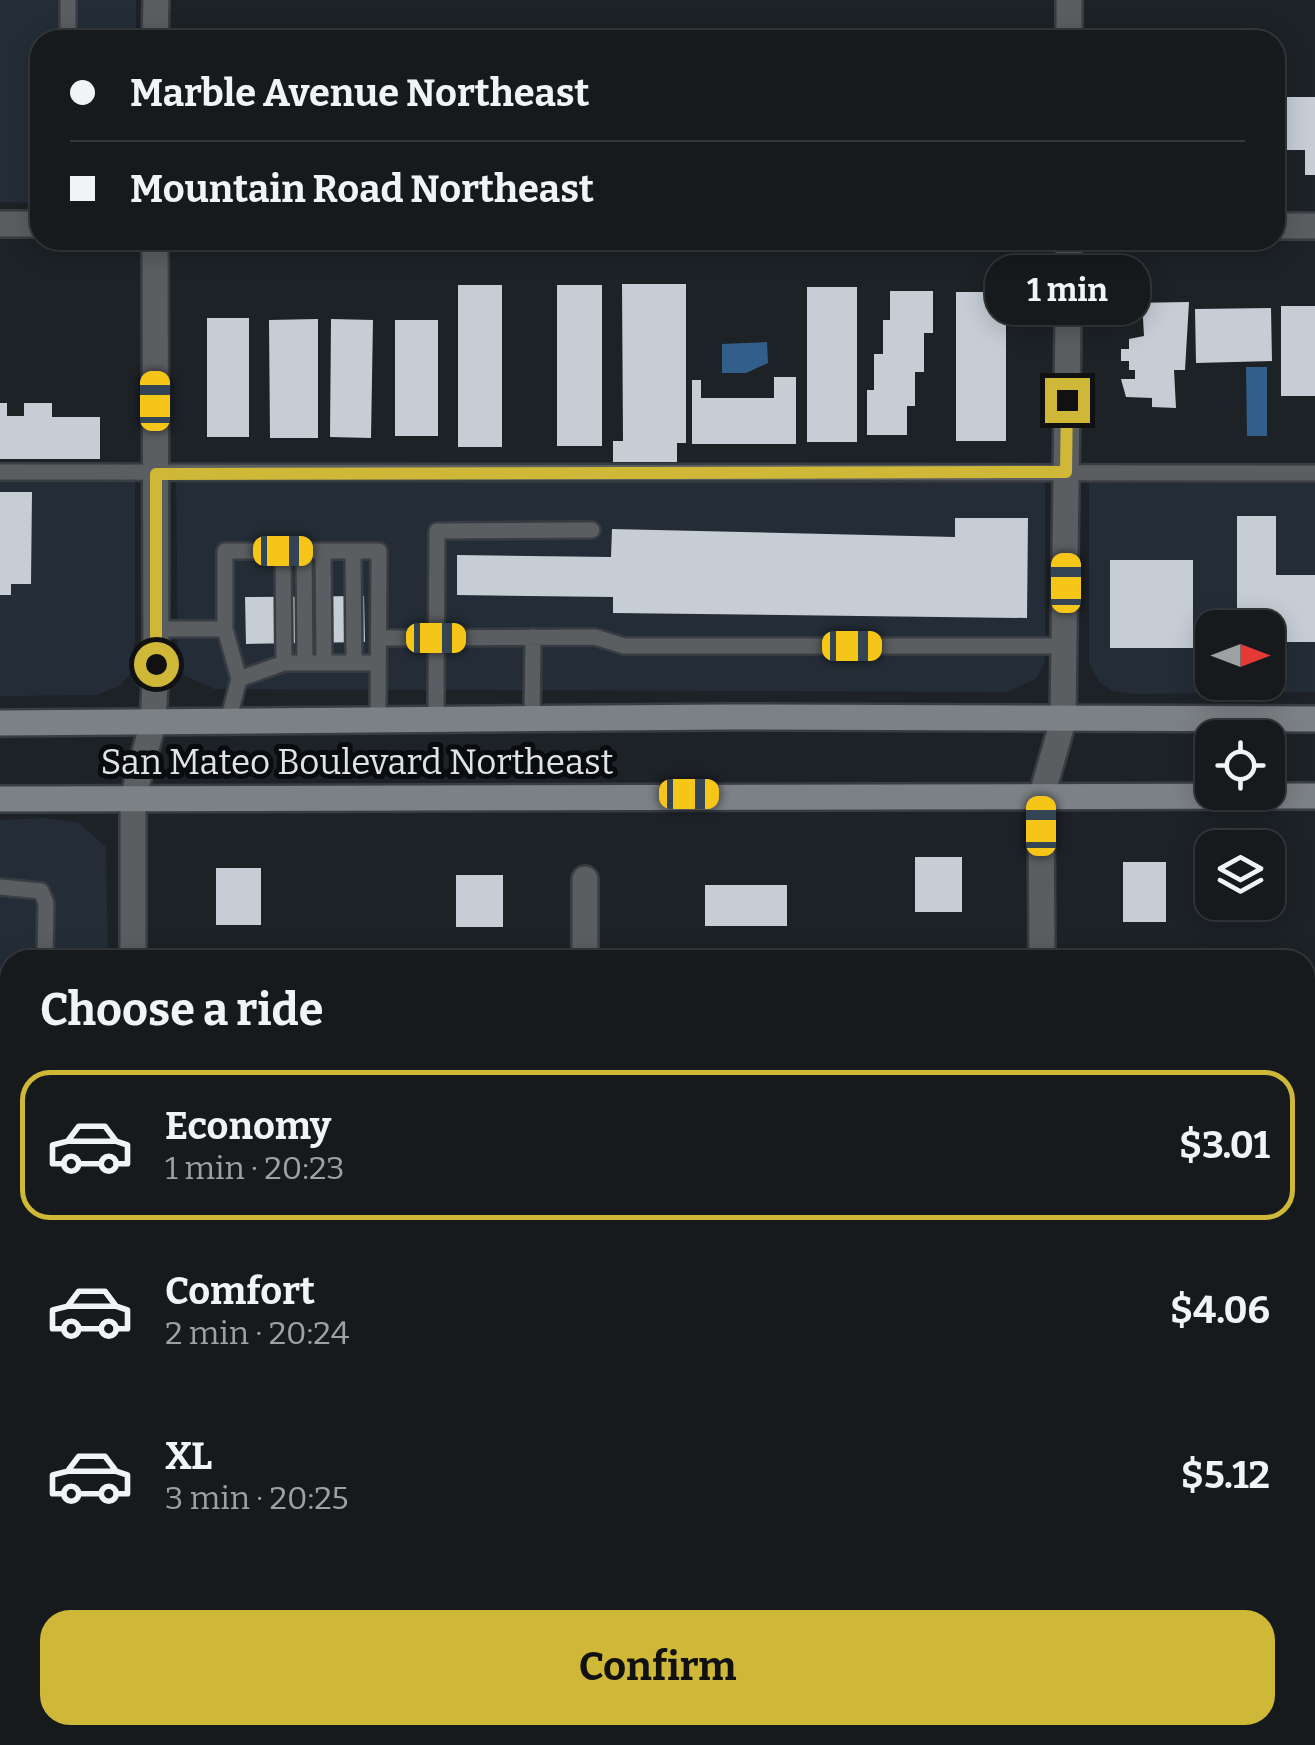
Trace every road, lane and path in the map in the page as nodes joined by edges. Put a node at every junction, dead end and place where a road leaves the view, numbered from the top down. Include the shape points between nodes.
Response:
1 (68, 0) edge
2 (156, 0) edge
3 (1068, 0) edge
4 (68, 30) edge
5 (156, 30) edge
6 (1068, 30) edge
7 (0, 224) edge
8 (30, 224) edge
9 (1285, 226) edge
10 (1315, 226) edge
11 (155, 250) edge
12 (1068, 250) edge
13 (0, 472) edge
14 (1066, 472) junction
15 (1315, 472) edge
16 (156, 474) junction
17 (592, 530) dead end
18 (283, 551) junction
19 (304, 551) junction
20 (322, 551) junction
21 (353, 552) junction
22 (154, 629) junction
23 (225, 629) junction
24 (533, 637) junction
25 (379, 638) junction
26 (436, 638) junction
27 (1065, 646) junction
28 (324, 662) junction
29 (284, 663) junction
30 (306, 663) junction
31 (354, 663) junction
32 (378, 663) junction
33 (238, 679) junction
34 (532, 719) junction
35 (1315, 719) edge
36 (378, 720) junction
37 (436, 720) junction
38 (228, 721) junction
39 (1064, 721) junction
40 (153, 722) junction
41 (0, 723) edge
42 (1315, 796) edge
43 (133, 798) junction
44 (1041, 798) junction
45 (0, 800) edge
46 (585, 879) dead end
47 (0, 887) edge
48 (45, 950) edge
49 (132, 950) edge
50 (586, 950) edge
51 (1042, 950) edge

1 - 4 lane
2 - 5 street
3 - 6 street
7 - 8 street
9 - 10 street
11 - 16 street
12 - 14 street
13 - 16 lane
14 - 15 lane
14 - 16 lane
14 - 27 street
16 - 22 street
17 - 26 lane via 437,531
18 - 19 lane
18 - 23 lane via 225,550
18 - 29 lane
19 - 20 lane
19 - 30 lane
20 - 21 lane
20 - 28 lane
21 - 25 lane via 379,552
21 - 31 lane
22 - 23 lane
22 - 40 street
23 - 33 lane
24 - 26 lane
24 - 27 lane via 594,637 624,646
24 - 34 lane
25 - 26 lane
25 - 32 lane
26 - 37 lane
27 - 39 street
28 - 30 lane
28 - 31 lane
29 - 30 lane
29 - 33 lane
31 - 32 lane
32 - 36 lane
33 - 38 lane
34 - 37 main road, San Mateo Boulevard Northeast
34 - 39 main road, San Mateo Boulevard Northeast
35 - 39 main road, San Mateo Boulevard Northeast
36 - 37 main road, San Mateo Boulevard Northeast
36 - 38 main road, San Mateo Boulevard Northeast
38 - 40 main road, San Mateo Boulevard Northeast
39 - 44 street
40 - 41 main road, San Mateo Boulevard Northeast
40 - 43 street
42 - 44 main road, San Mateo Boulevard Northeast
43 - 44 main road, San Mateo Boulevard Northeast
43 - 45 main road, San Mateo Boulevard Northeast
43 - 49 street
44 - 51 street
46 - 50 street
47 - 48 lane via 40,890

